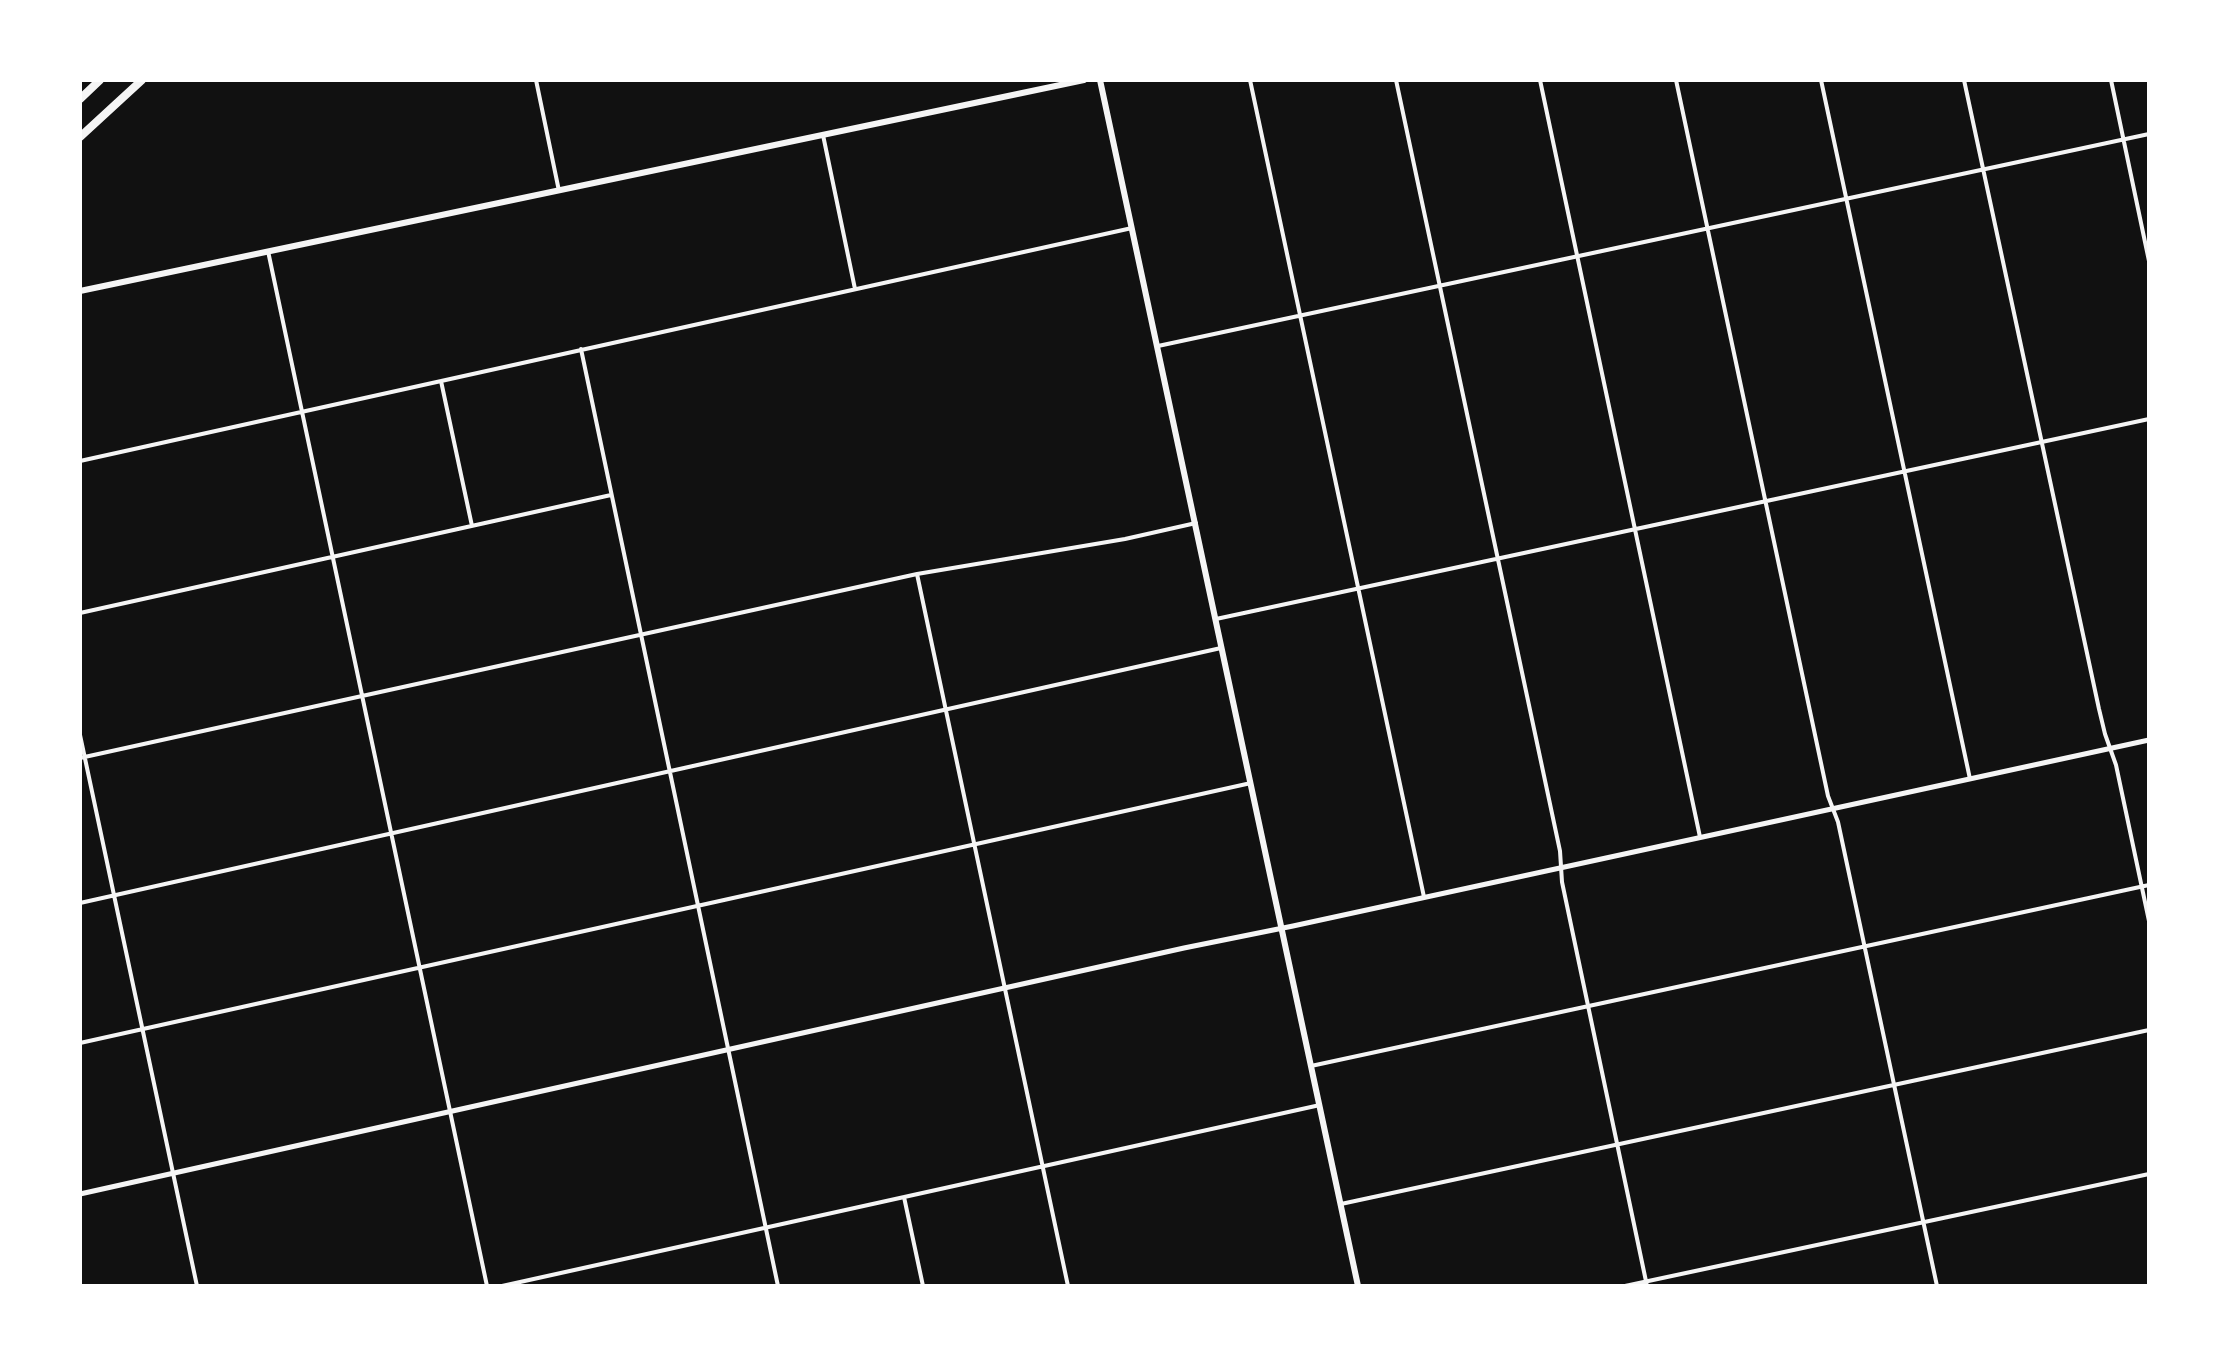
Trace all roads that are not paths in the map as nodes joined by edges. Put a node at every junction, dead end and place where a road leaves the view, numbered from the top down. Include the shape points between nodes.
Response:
1 (100, 80) edge
2 (142, 80) edge
3 (536, 80) edge
4 (1084, 80) edge
5 (1100, 80) edge
6 (1250, 80) edge
7 (1396, 80) edge
8 (1540, 80) edge
9 (1676, 80) edge
10 (1821, 80) edge
11 (1964, 80) edge
12 (2111, 80) edge
13 (80, 99) edge
14 (823, 134) junction
15 (2149, 134) edge
16 (80, 137) edge
17 (2123, 139) junction
18 (1984, 169) junction
19 (559, 191) junction
20 (1846, 199) junction
21 (1133, 227) junction
22 (1708, 229) junction
23 (268, 251) junction
24 (1578, 256) junction
25 (2149, 261) edge
26 (1440, 286) junction
27 (855, 289) junction
28 (80, 291) edge
29 (1301, 316) junction
30 (1158, 346) junction
31 (581, 349) junction
32 (441, 381) junction
33 (303, 412) junction
34 (2149, 419) edge
35 (2042, 442) junction
36 (80, 461) edge
37 (1904, 472) junction
38 (611, 495) junction
39 (1765, 501) junction
40 (1196, 523) junction
41 (472, 526) junction
42 (1635, 530) junction
43 (333, 557) junction
44 (1497, 559) junction
45 (917, 574) junction
46 (1359, 589) junction
47 (80, 613) edge
48 (1216, 619) junction
49 (641, 636) junction
50 (1222, 648) junction
51 (363, 695) junction
52 (946, 710) junction
53 (80, 735) edge
54 (2149, 740) edge
55 (2110, 749) junction
56 (82, 758) edge
57 (669, 771) junction
58 (1970, 779) junction
59 (1251, 783) junction
60 (1833, 809) junction
61 (392, 834) junction
62 (1700, 838) junction
63 (974, 844) junction
64 (1561, 868) junction
65 (2149, 885) edge
66 (2142, 887) junction
67 (114, 895) junction
68 (1424, 897) junction
69 (80, 903) edge
70 (698, 906) junction
71 (2149, 921) edge
72 (1281, 928) junction
73 (1865, 947) junction
74 (420, 967) junction
75 (1004, 989) junction
76 (1588, 1006) junction
77 (142, 1029) junction
78 (2149, 1030) edge
79 (80, 1043) edge
80 (727, 1050) junction
81 (1311, 1066) junction
82 (1894, 1085) junction
83 (1320, 1105) junction
84 (451, 1111) junction
85 (1618, 1145) junction
86 (1042, 1166) junction
87 (174, 1173) junction
88 (2149, 1174) edge
89 (80, 1194) edge
90 (904, 1197) junction
91 (1341, 1204) junction
92 (1923, 1222) junction
93 (766, 1227) junction
94 (1646, 1284) edge
95 (197, 1286) edge
96 (487, 1286) edge
97 (502, 1286) edge
98 (778, 1286) edge
99 (923, 1286) edge
100 (1068, 1286) edge
101 (1358, 1286) edge
102 (1625, 1286) edge
103 (1937, 1286) edge

1 - 13 highway
2 - 16 highway
3 - 19 street
4 - 14 main road
5 - 21 main road
6 - 29 street
7 - 26 street
8 - 24 street
9 - 22 street
10 - 20 street
11 - 18 street
12 - 17 street
14 - 19 main road
14 - 27 street
15 - 17 street
17 - 18 street
17 - 25 street
18 - 20 street
18 - 35 street
19 - 23 main road
20 - 22 street
20 - 37 street
21 - 27 street
21 - 30 main road
22 - 24 street
22 - 39 street
23 - 28 main road
23 - 33 street
24 - 26 street
24 - 42 street
26 - 29 street
26 - 44 street
27 - 31 street
29 - 30 street
29 - 46 street
30 - 40 main road
31 - 32 street
31 - 38 street
32 - 33 street
32 - 41 street
33 - 36 street
33 - 43 street
34 - 35 street
35 - 37 street
35 - 55 street
37 - 39 street
37 - 58 street
38 - 41 street
38 - 49 street
39 - 42 street
39 - 60 street
40 - 45 street
40 - 48 main road
41 - 43 street
42 - 44 street
42 - 62 street
43 - 47 street
43 - 51 street
44 - 46 street
44 - 64 street
45 - 49 street
45 - 52 street
46 - 48 street
46 - 68 street
48 - 50 main road
49 - 51 street
49 - 57 street
50 - 52 street
50 - 59 main road
51 - 56 street
51 - 61 street
52 - 57 street
52 - 63 street
53 - 56 street
54 - 55 street
55 - 58 street
55 - 66 street
56 - 67 street
57 - 61 street
57 - 70 street
58 - 60 street
59 - 63 street
59 - 72 main road
60 - 62 street
60 - 73 street
61 - 67 street
61 - 74 street
62 - 64 street
63 - 70 street
63 - 75 street
64 - 68 street
64 - 76 street
65 - 66 street
66 - 71 street
66 - 73 street
67 - 69 street
67 - 77 street
68 - 72 street
70 - 74 street
70 - 80 street
72 - 75 street
72 - 81 main road
73 - 76 street
73 - 82 street
74 - 77 street
74 - 84 street
75 - 80 street
75 - 86 street
76 - 81 street
76 - 85 street
77 - 79 street
77 - 87 street
78 - 82 street
80 - 84 street
80 - 93 street
81 - 83 main road
82 - 85 street
82 - 92 street
83 - 86 street
83 - 91 main road
84 - 87 street
84 - 96 street
85 - 91 street
85 - 94 street
86 - 90 street
86 - 100 street
87 - 89 street
87 - 95 street
88 - 92 street
90 - 93 street
90 - 99 street
91 - 101 main road
92 - 94 street
92 - 103 street
93 - 97 street
93 - 98 street
94 - 102 street

